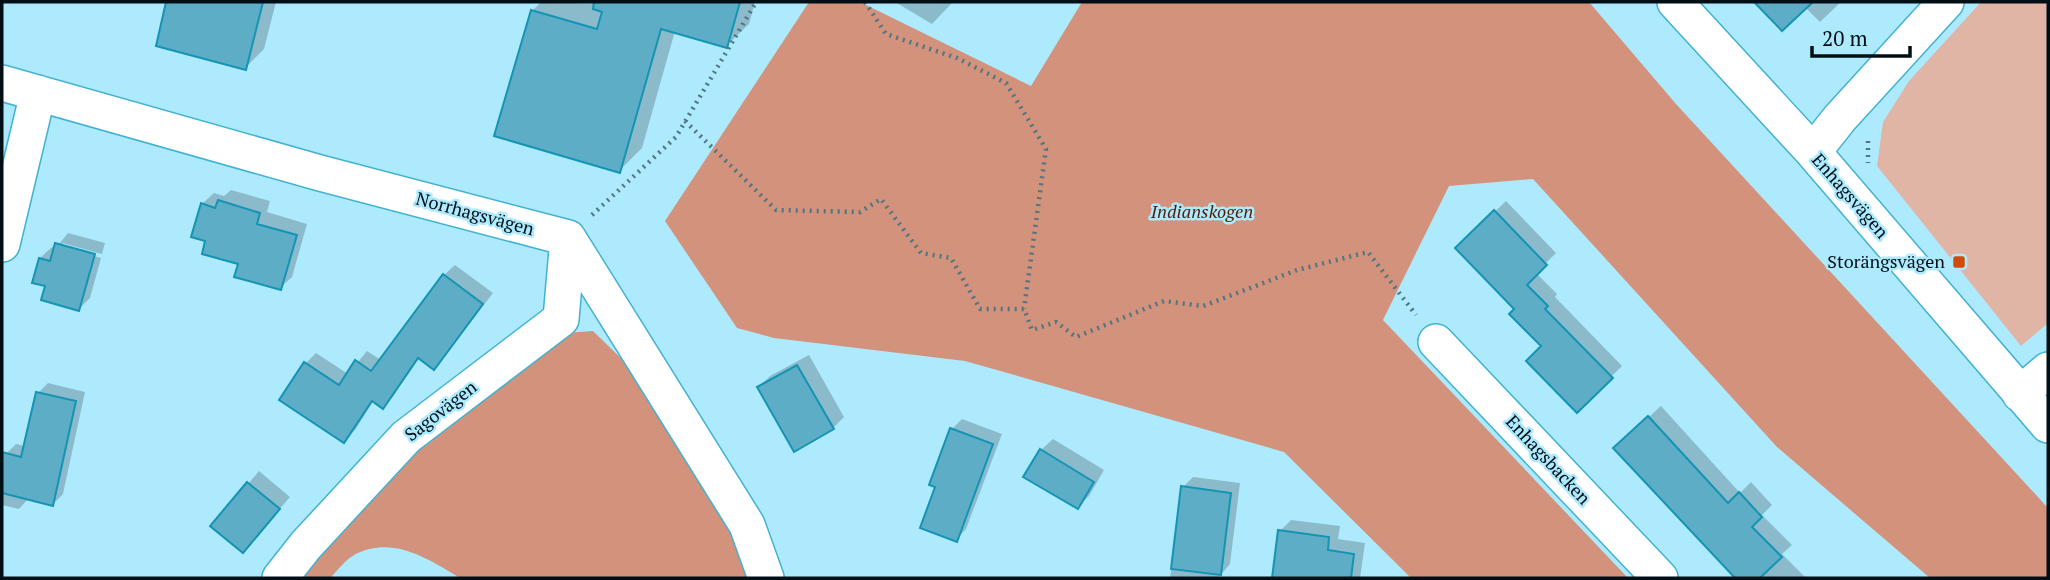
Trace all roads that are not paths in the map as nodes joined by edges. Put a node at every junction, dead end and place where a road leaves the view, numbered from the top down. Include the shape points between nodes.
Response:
1 (1675, 2) edge
2 (1946, 2) edge
3 (2, 83) edge
4 (38, 93) junction
5 (1812, 152) junction
6 (568, 238) junction
7 (2, 244) edge
8 (1436, 342) road end
9 (2048, 370) edge
10 (2021, 394) junction
11 (2048, 425) edge
12 (280, 578) edge
13 (766, 578) edge
14 (1660, 578) edge

1 - 5 street, Enhagsvägen
2 - 5 street
3 - 4 street, Norrhagsvägen
4 - 6 street, Norrhagsvägen
4 - 7 street
5 - 10 street, Enhagsvägen
6 - 12 street, Sagovägen via 561,319 406,438
6 - 13 street via 747,525
8 - 14 street, Enhagsbacken
9 - 10 street
10 - 11 street, Enhagsvägen

